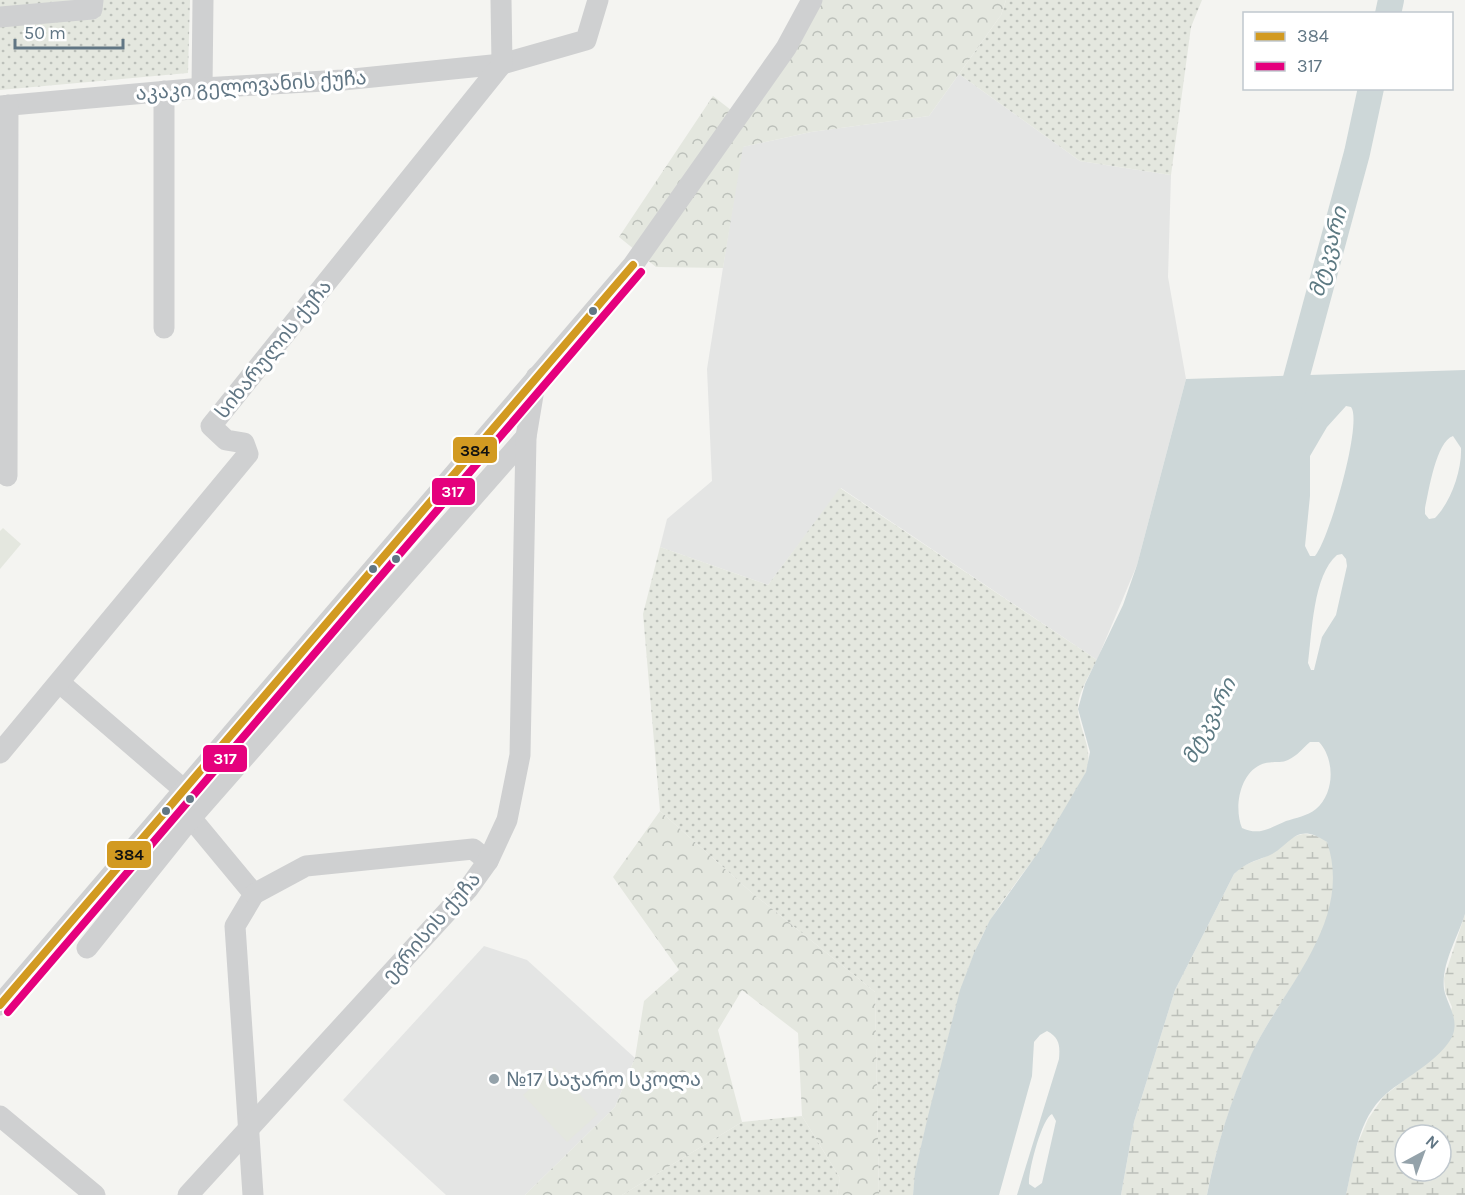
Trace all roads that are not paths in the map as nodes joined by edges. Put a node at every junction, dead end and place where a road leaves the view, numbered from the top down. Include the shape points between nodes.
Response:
1 (93, 0) edge
2 (203, 0) edge
3 (501, 0) edge
4 (598, 0) edge
5 (812, 0) edge
6 (0, 17) edge
7 (502, 64) junction
8 (202, 88) junction
9 (164, 91) junction
10 (4, 105) edge
11 (164, 328) dead end
12 (536, 377) junction
13 (525, 437) junction
14 (7, 476) dead end
15 (60, 683) junction
16 (0, 753) edge
17 (178, 796) junction
18 (191, 818) junction
19 (488, 861) junction
20 (254, 894) junction
21 (87, 948) dead end
22 (0, 1005) edge
23 (0, 1116) edge
24 (248, 1129) junction
25 (95, 1195) edge
26 (188, 1195) edge
27 (253, 1195) edge

1 - 6 street via 92,9
2 - 8 street
3 - 7 street
4 - 7 street, აკაკი გელოვანის ქუჩა via 586,40
5 - 12 street via 786,48 650,244
7 - 8 street, აკაკი გელოვანის ქუჩა via 343,80
7 - 15 street, სიხარულის ქუჩა via 211,426 226,440 244,443 248,454
8 - 9 street, აკაკი გელოვანის ქუჩა
9 - 10 street, აკაკი გელოვანის ქუჩა
9 - 11 street
10 - 14 street
12 - 13 street, ეგრისის ქუჩა
12 - 17 street
13 - 18 street
13 - 19 street, ეგრისის ქუჩა via 520,755 507,820
15 - 16 street, სიხარულის ქუჩა
15 - 17 street
17 - 18 street
17 - 22 street
18 - 20 street
18 - 21 street
19 - 20 street via 473,849 306,866
19 - 24 street, ეგრისის ქუჩა via 468,888
20 - 24 street via 235,926
23 - 25 street
24 - 26 street, ეგრისის ქუჩა
24 - 27 street

